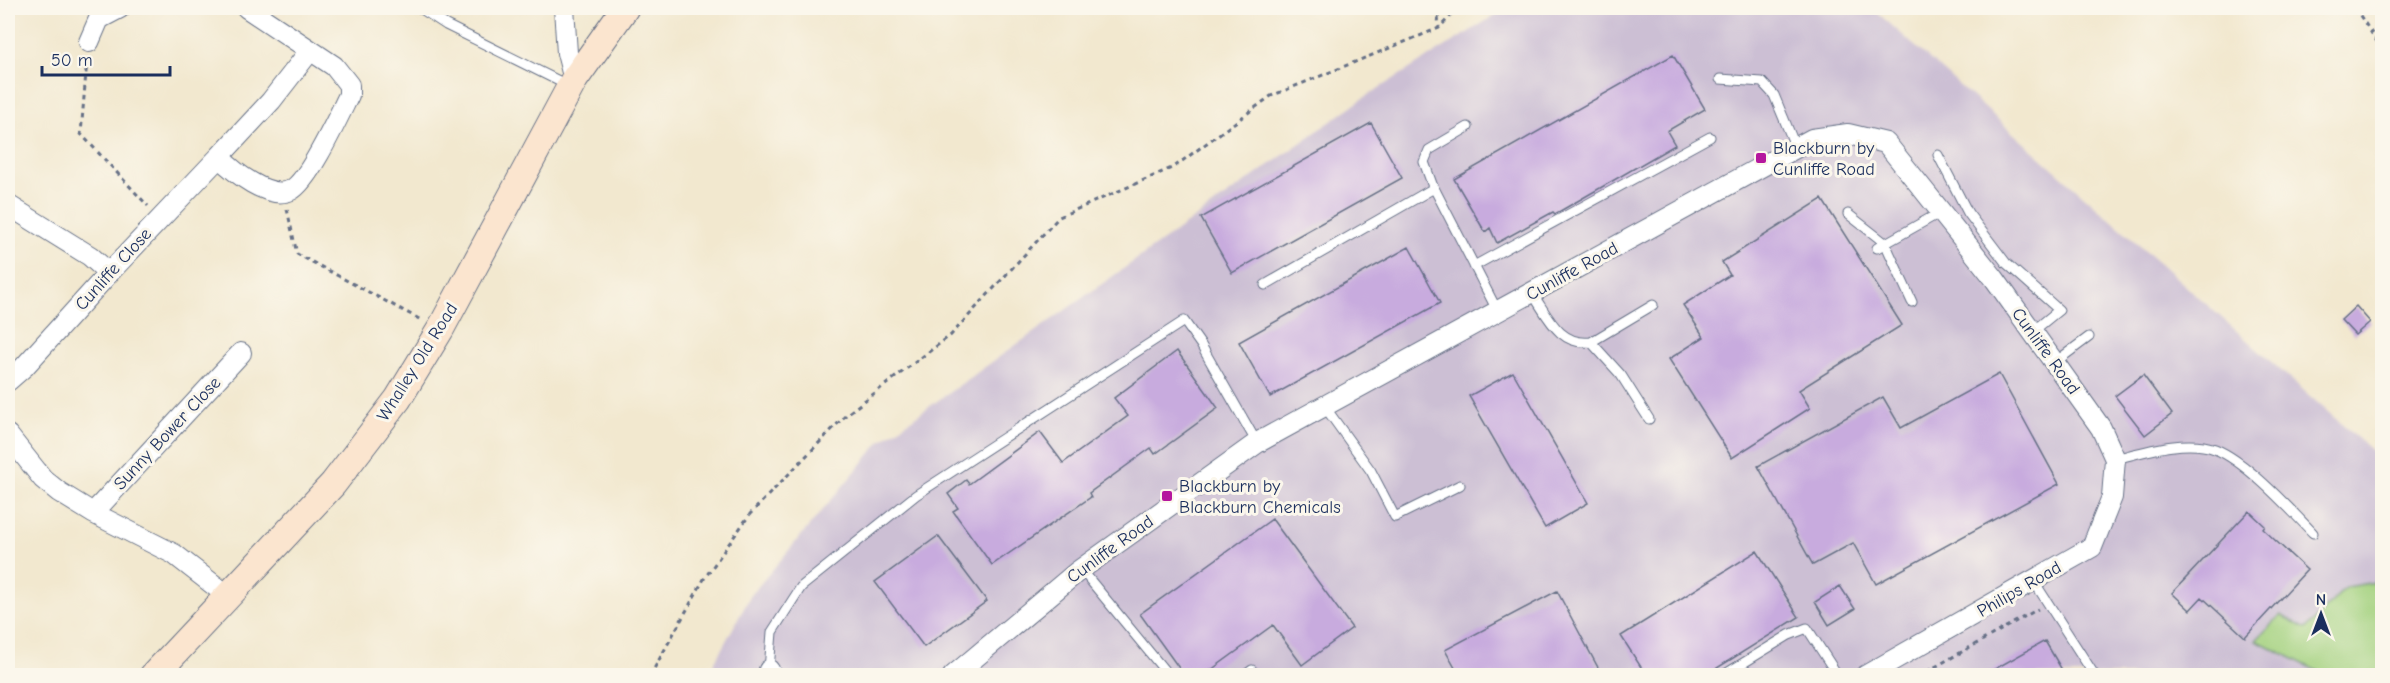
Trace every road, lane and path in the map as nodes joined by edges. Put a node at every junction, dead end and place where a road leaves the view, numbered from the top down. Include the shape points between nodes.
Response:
1 (120, 8) edge
2 (247, 8) edge
3 (420, 8) edge
4 (564, 8) edge
5 (1437, 8) edge
6 (1458, 8) edge
7 (2355, 8) edge
8 (620, 10) edge
9 (1439, 28) junction
10 (89, 42) joint
11 (2382, 49) edge
12 (309, 52) junction
13 (1720, 78) dead end
14 (572, 84) junction
15 (1468, 127) dead end
16 (1710, 137) dead end
17 (1796, 148) junction
18 (1938, 155) dead end
19 (219, 157) junction
20 (1434, 188) junction
21 (283, 192) junction
22 (8, 205) edge
23 (1941, 212) junction
24 (1848, 214) dead end
25 (159, 218) junction
26 (1881, 245) junction
27 (1474, 266) junction
28 (109, 273) junction
29 (1265, 285) dead end
30 (1532, 293) junction
31 (1912, 302) dead end
32 (1653, 305) dead end
33 (1498, 312) junction
34 (440, 330) junction
35 (2032, 332) junction
36 (2089, 337) dead end
37 (1591, 342) junction
38 (241, 353) dead end
39 (2054, 363) junction
40 (8, 381) edge
41 (1324, 407) junction
42 (1649, 419) dead end
43 (8, 435) edge
44 (1257, 443) junction
45 (2115, 459) junction
46 (1461, 485) dead end
47 (93, 513) junction
48 (2313, 533) dead end
49 (1081, 569) junction
50 (2033, 580) junction
51 (228, 596) junction
52 (2048, 604) junction
53 (771, 673) edge
54 (153, 675) edge
55 (650, 675) edge
56 (953, 675) edge
57 (1169, 675) edge
58 (1722, 675) edge
59 (1838, 675) edge
60 (1865, 675) edge
61 (1919, 675) edge
62 (2095, 675) edge

1 - 10 street via 99,19
2 - 12 street
3 - 14 lane via 446,26
4 - 14 street
5 - 9 path
6 - 9 path
7 - 11 path
8 - 14 street, Whalley Old Road
9 - 55 path via 1271,96 1174,167 1059,217 951,335 847,414 750,514 704,579
10 - 25 path via 81,134
12 - 19 street, Cunliffe Close via 271,101
12 - 21 street via 342,74 349,85 349,95 304,178
13 - 17 lane via 1762,82 1774,95
14 - 34 street, Whalley Old Road
15 - 20 lane via 1429,150 1424,162
16 - 27 lane
17 - 23 street, Cunliffe Road via 1831,135 1867,137 1886,143
17 - 30 street, Cunliffe Road
18 - 35 lane via 1968,213 2006,263 2059,310
19 - 21 street via 236,174 265,189
19 - 25 street, Cunliffe Close
20 - 27 lane
20 - 29 lane
21 - 34 path via 297,254
22 - 28 street via 90,256
23 - 26 lane
23 - 35 street, Cunliffe Road
24 - 26 lane
25 - 28 street, Cunliffe Close
26 - 31 lane
27 - 33 lane
28 - 40 street, Cunliffe Close
30 - 33 street, Cunliffe Road
30 - 37 lane via 1566,339 1579,344
32 - 37 lane
33 - 41 street, Cunliffe Road
34 - 51 street, Whalley Old Road via 398,399 333,484
35 - 39 street, Cunliffe Road
36 - 39 lane
37 - 42 lane via 1621,375
38 - 47 street, Sunny Bower Close
39 - 45 street, Cunliffe Road via 2101,428
41 - 44 street, Cunliffe Road
41 - 46 lane via 1371,471 1395,518
43 - 47 street via 43,479
44 - 49 street, Cunliffe Road
44 - 53 lane via 1184,321 916,495 801,588 772,632
45 - 48 lane via 2176,446 2215,449 2249,471
45 - 50 street, Philips Road via 2112,497 2092,547
47 - 51 street via 174,554
49 - 56 street, Cunliffe Road
49 - 57 lane
50 - 52 lane
50 - 60 street, Philips Road
51 - 54 street, Whalley Old Road
52 - 61 path
52 - 62 lane
58 - 59 lane via 1807,628

